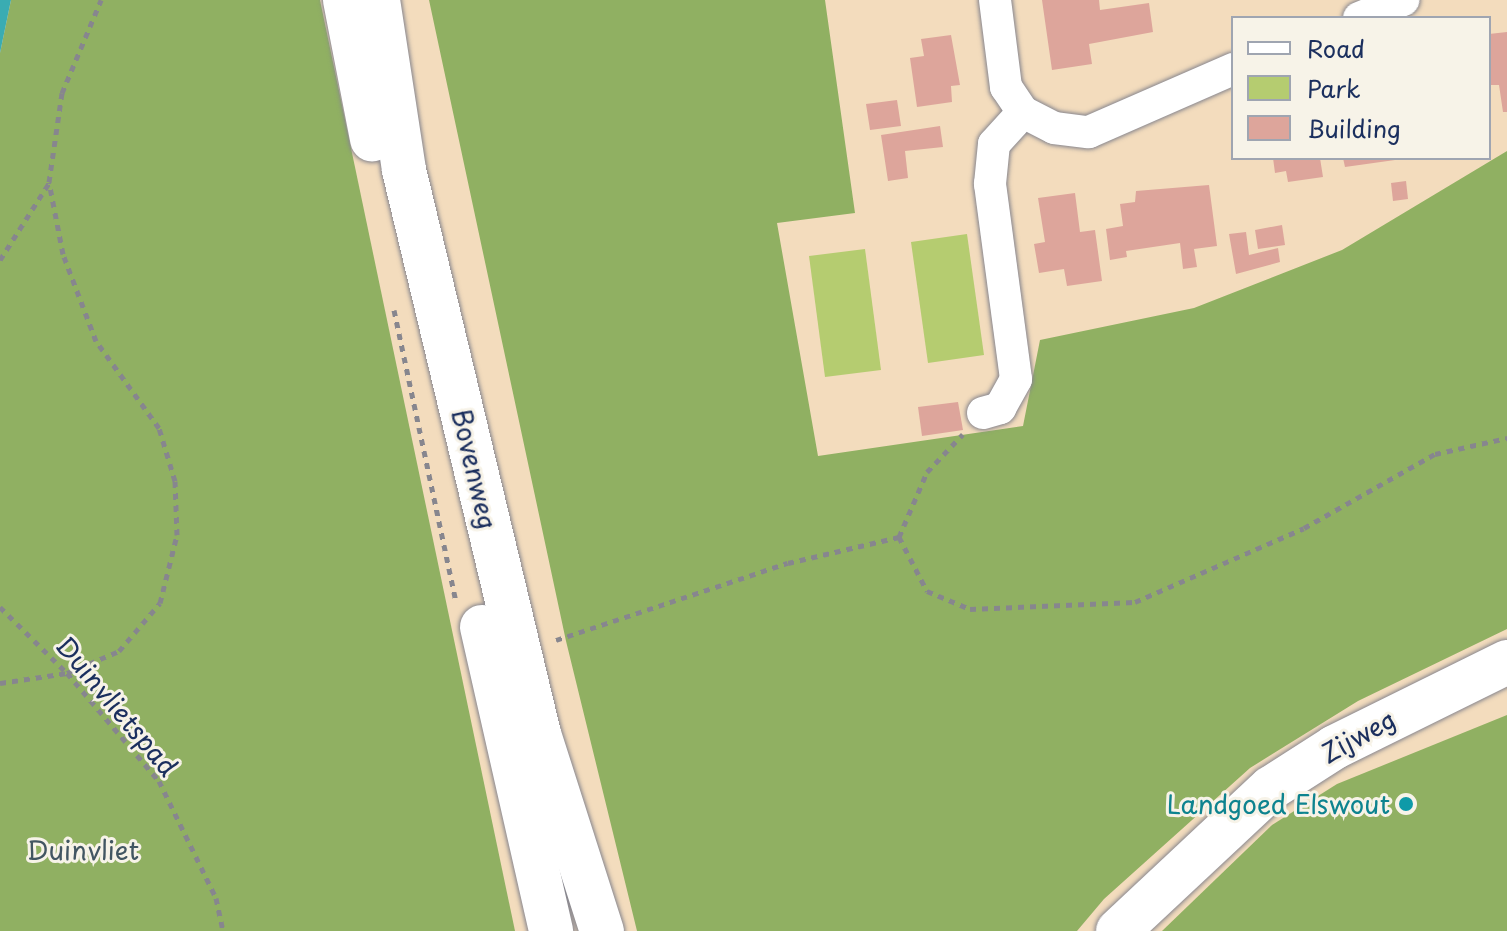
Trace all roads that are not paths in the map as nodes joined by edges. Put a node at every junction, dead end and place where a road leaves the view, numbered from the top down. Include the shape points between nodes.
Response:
1 (345, 0) edge
2 (378, 0) edge
3 (995, 0) edge
4 (1403, 0) edge
5 (1364, 16) edge
6 (1231, 70) edge
7 (1023, 112) junction
8 (983, 413) road end
9 (1507, 662) edge
10 (551, 931) edge
11 (602, 931) edge
12 (1118, 931) edge

1 - 10 street, Bovenweg
2 - 11 street, Bovenweg via 404,170 539,734
3 - 7 street via 1006,87
4 - 5 street
6 - 7 street via 1089,132 1054,128
7 - 8 street via 994,144 990,184 1016,379 1000,408
9 - 12 street, Zijweg via 1348,739 1271,788

